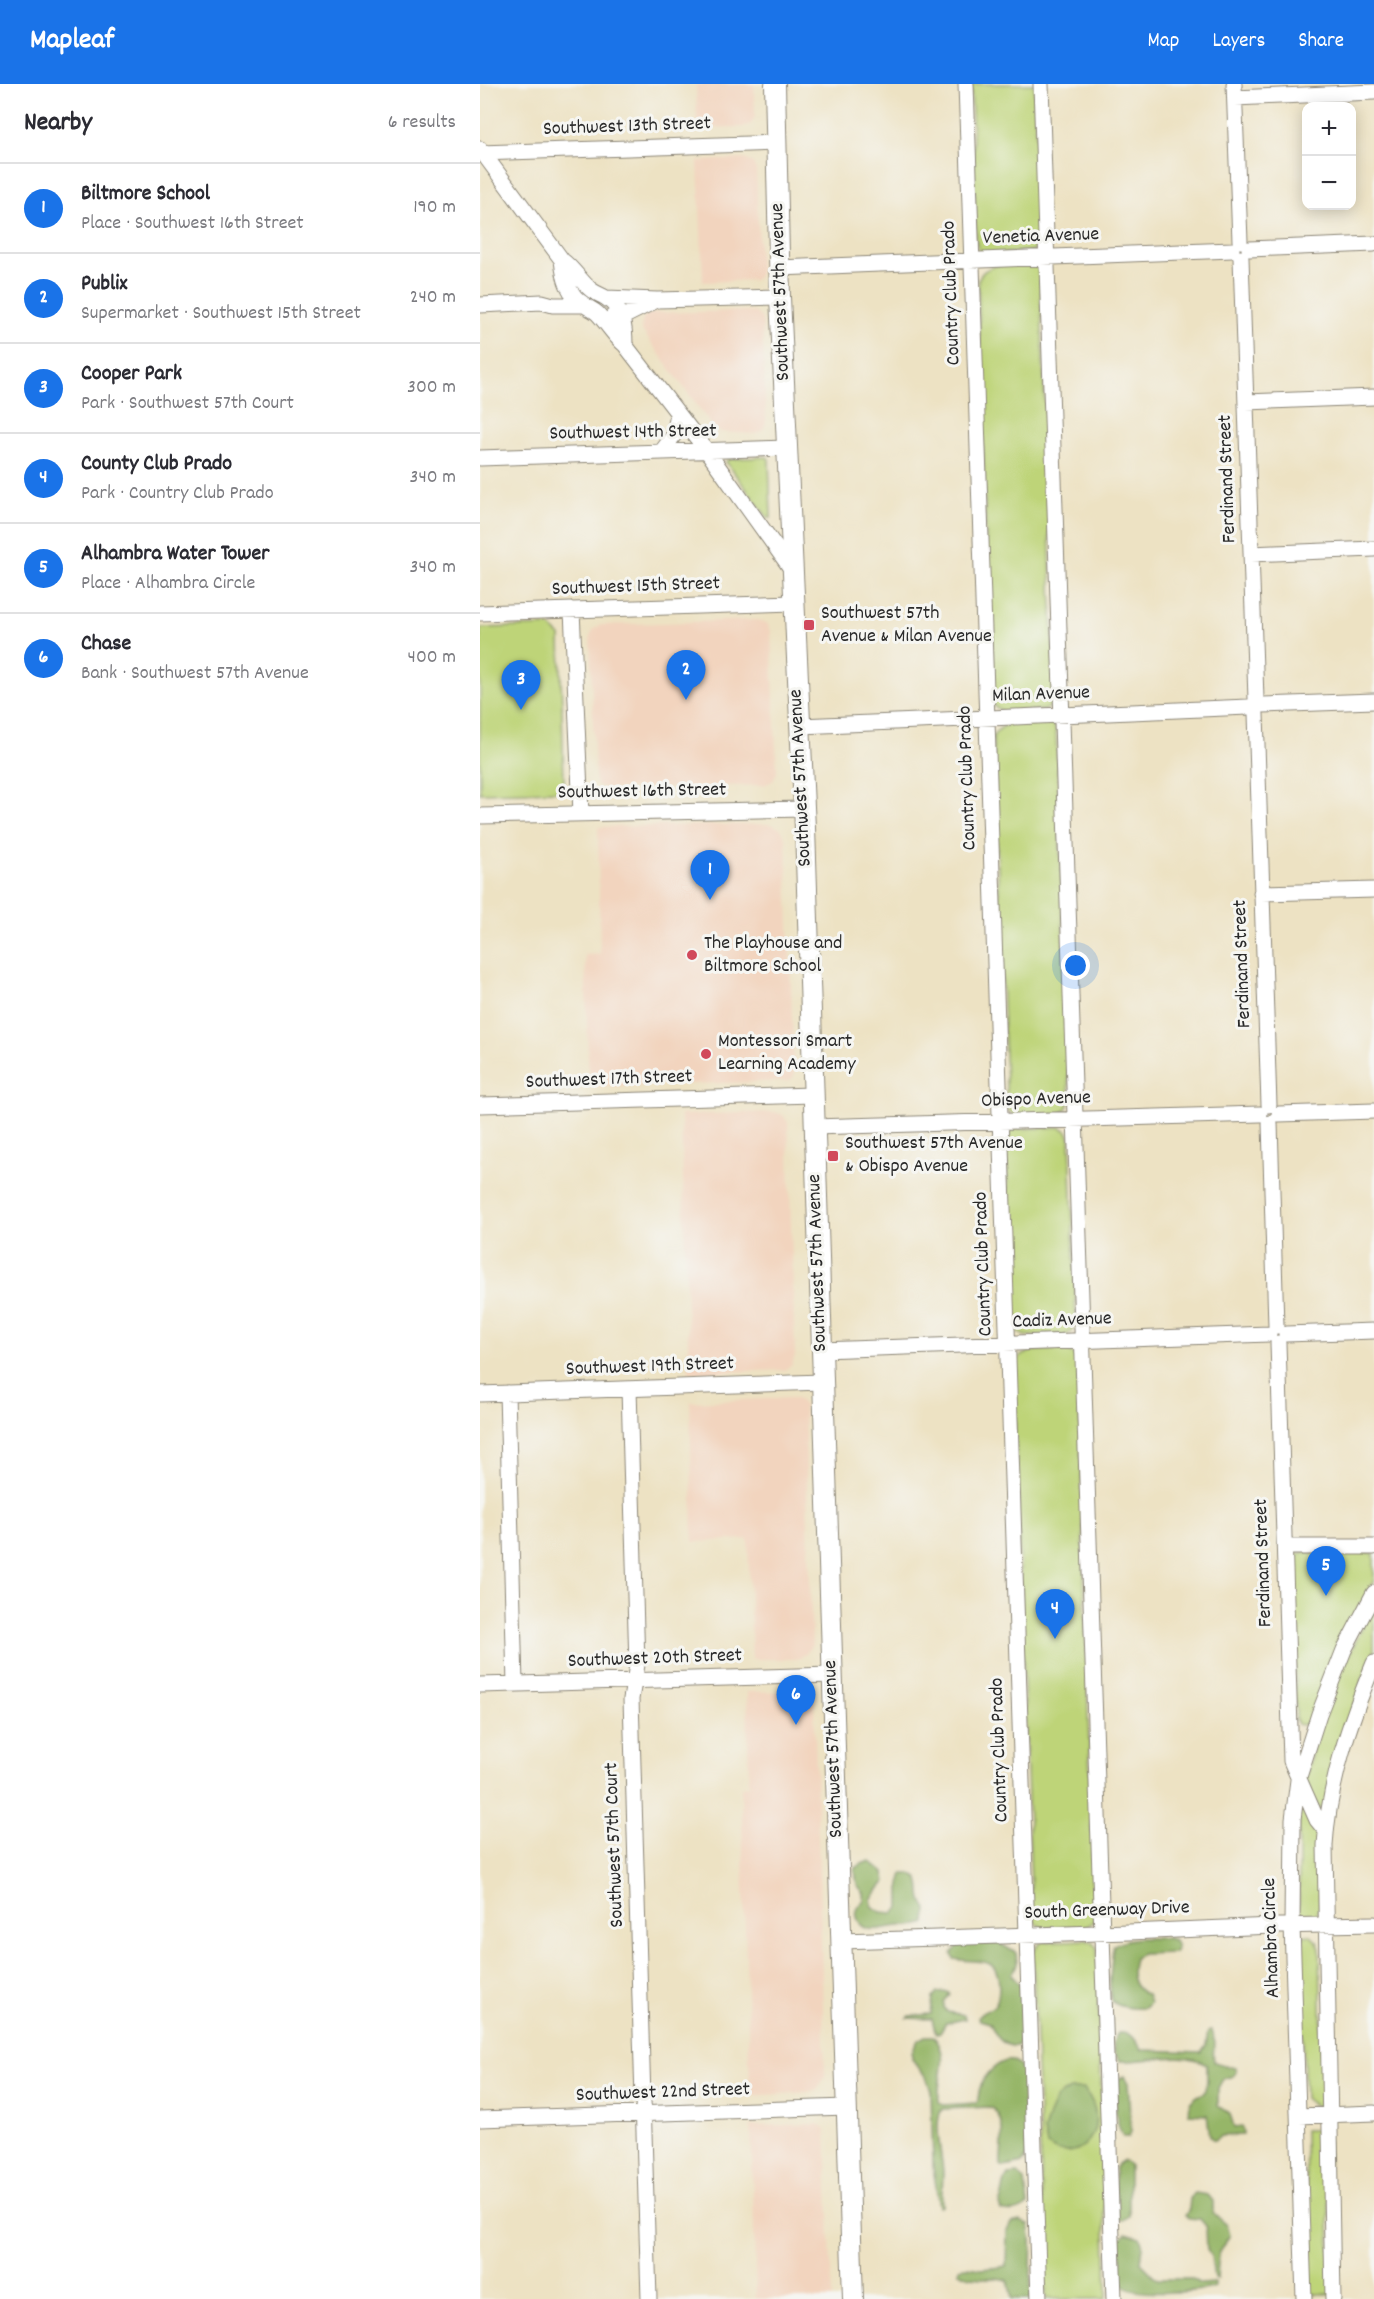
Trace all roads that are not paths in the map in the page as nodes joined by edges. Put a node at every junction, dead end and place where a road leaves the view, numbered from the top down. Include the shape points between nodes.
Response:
1 (775, 84) edge
2 (966, 84) edge
3 (1041, 84) edge
4 (1234, 91) edge
5 (1374, 92) edge
6 (776, 143) junction
7 (481, 151) edge
8 (1374, 244) edge
9 (1240, 249) junction
10 (1047, 257) junction
11 (562, 260) junction
12 (972, 261) junction
13 (779, 268) junction
14 (569, 288) junction
15 (599, 295) junction
16 (780, 297) junction
17 (657, 300) junction
18 (542, 302) junction
19 (480, 305) edge
20 (590, 308) junction
21 (622, 316) junction
22 (626, 345) junction
23 (1374, 397) edge
24 (1246, 402) junction
25 (678, 414) junction
26 (787, 448) junction
27 (707, 451) junction
28 (662, 452) junction
29 (480, 458) edge
30 (1374, 549) edge
31 (1251, 554) junction
32 (792, 570) junction
33 (793, 603) junction
34 (572, 610) junction
35 (480, 613) edge
36 (1374, 701) edge
37 (1256, 706) junction
38 (1062, 715) junction
39 (987, 718) junction
40 (800, 726) junction
41 (804, 809) junction
42 (581, 814) junction
43 (480, 816) edge
44 (1374, 890) edge
45 (1261, 893) junction
46 (812, 1095) junction
47 (480, 1105) edge
48 (1374, 1111) edge
49 (1270, 1114) junction
50 (1077, 1120) junction
51 (1000, 1122) junction
52 (813, 1126) junction
53 (1374, 1331) edge
54 (1277, 1334) junction
55 (1083, 1341) junction
56 (1007, 1343) junction
57 (821, 1350) junction
58 (822, 1382) junction
59 (629, 1389) junction
60 (507, 1393) junction
61 (480, 1394) edge
62 (1285, 1547) junction
63 (1374, 1547) edge
64 (1374, 1593) edge
65 (1374, 1663) edge
66 (832, 1675) junction
67 (634, 1681) junction
68 (515, 1684) junction
69 (480, 1685) edge
70 (1298, 1780) junction
71 (1326, 1831) junction
72 (1374, 1924) edge
73 (1326, 1925) junction
74 (1292, 1926) junction
75 (1102, 1933) junction
76 (1028, 1935) junction
77 (841, 1941) junction
78 (847, 2107) junction
79 (1374, 2113) edge
80 (644, 2114) junction
81 (1330, 2114) junction
82 (1299, 2116) junction
83 (480, 2119) edge
84 (1114, 2298) edge
85 (649, 2299) edge
86 (853, 2299) edge
87 (1039, 2299) edge
88 (1304, 2299) edge
89 (1333, 2299) edge

1 - 6 main road, Southwest 57th Avenue
2 - 12 street, Country Club Prado
3 - 10 street
4 - 5 street
4 - 9 street, Ferdinand Street
6 - 7 street, Southwest 13th Street
6 - 13 main road, Southwest 57th Avenue
7 - 11 street
8 - 9 street, Venetia Avenue
9 - 10 street, Venetia Avenue
9 - 24 street, Ferdinand Street
10 - 12 street, Venetia Avenue
10 - 38 street
11 - 14 street
11 - 15 street
12 - 13 street, Venetia Avenue
12 - 39 street, Country Club Prado
13 - 16 main road, Southwest 57th Avenue
14 - 15 street
14 - 18 street
14 - 20 street
15 - 17 street
15 - 21 street
16 - 17 street
16 - 26 main road, Southwest 57th Avenue
17 - 21 street
18 - 19 street
18 - 20 street
20 - 21 street
20 - 22 street
21 - 22 street
22 - 25 street
23 - 24 street
24 - 31 street, Ferdinand Street
25 - 27 street
25 - 28 street via 674,435
26 - 27 street, Southwest 14th Street
26 - 32 main road, Southwest 57th Avenue
27 - 28 street, Southwest 14th Street
27 - 32 street
28 - 29 street, Southwest 14th Street
30 - 31 street
31 - 37 street, Ferdinand Street
32 - 33 main road, Southwest 57th Avenue
33 - 34 street, Southwest 15th Street
33 - 40 main road, Southwest 57th Avenue
34 - 35 street, Southwest 15th Street
34 - 42 street
36 - 37 street, Milan Avenue
37 - 38 street, Milan Avenue
37 - 45 street, Ferdinand Street
38 - 39 street, Milan Avenue
38 - 50 street
39 - 40 street, Milan Avenue
39 - 51 street, Country Club Prado
40 - 41 main road, Southwest 57th Avenue
41 - 42 street, Southwest 16th Street
41 - 46 main road, Southwest 57th Avenue
42 - 43 street, Southwest 16th Street
44 - 45 street
45 - 49 street, Ferdinand Street
46 - 47 street, Southwest 17th Street
46 - 52 main road, Southwest 57th Avenue
48 - 49 street, Obispo Avenue
49 - 50 street, Obispo Avenue
49 - 54 street, Ferdinand Street
50 - 51 street, Obispo Avenue
50 - 55 street
51 - 52 street, Obispo Avenue
51 - 56 street, Country Club Prado
52 - 57 main road, Southwest 57th Avenue
53 - 54 street, Cadiz Avenue
54 - 55 street, Cadiz Avenue
54 - 62 street, Ferdinand Street
55 - 56 street, Cadiz Avenue
55 - 75 street
56 - 57 street, Cadiz Avenue
56 - 76 street, Country Club Prado
57 - 58 main road, Southwest 57th Avenue
58 - 59 street, Southwest 19th Street
58 - 66 main road, Southwest 57th Avenue
59 - 60 street, Southwest 19th Street
59 - 67 street, Southwest 57th Court via 637,1665
60 - 61 street, Southwest 19th Street
60 - 68 street
62 - 63 street
62 - 70 street, Ferdinand Street via 1291,1752
64 - 70 street, Alhambra Circle via 1338,1666
65 - 71 street via 1339,1761
66 - 67 street, Southwest 20th Street
66 - 77 main road, Southwest 57th Avenue
67 - 68 street, Southwest 20th Street
67 - 80 street, Southwest 57th Court via 631,1699
68 - 69 street, Southwest 20th Street
70 - 71 street
70 - 74 street, Alhambra Circle via 1291,1846
71 - 73 street
72 - 73 street, South Greenway Drive
73 - 74 street, South Greenway Drive
73 - 81 street
74 - 75 street, South Greenway Drive
74 - 82 street, Alhambra Circle
75 - 76 street, South Greenway Drive
75 - 84 street
76 - 77 street, South Greenway Drive
76 - 87 street, Country Club Prado
77 - 78 main road, Southwest 57th Avenue
78 - 80 street, Southwest 22nd Street
78 - 86 main road, Southwest 57th Avenue
79 - 81 street
80 - 83 street, Southwest 22nd Street
80 - 85 street, Southwest 57th Court
81 - 82 street
81 - 89 street
82 - 88 street, Alhambra Circle

